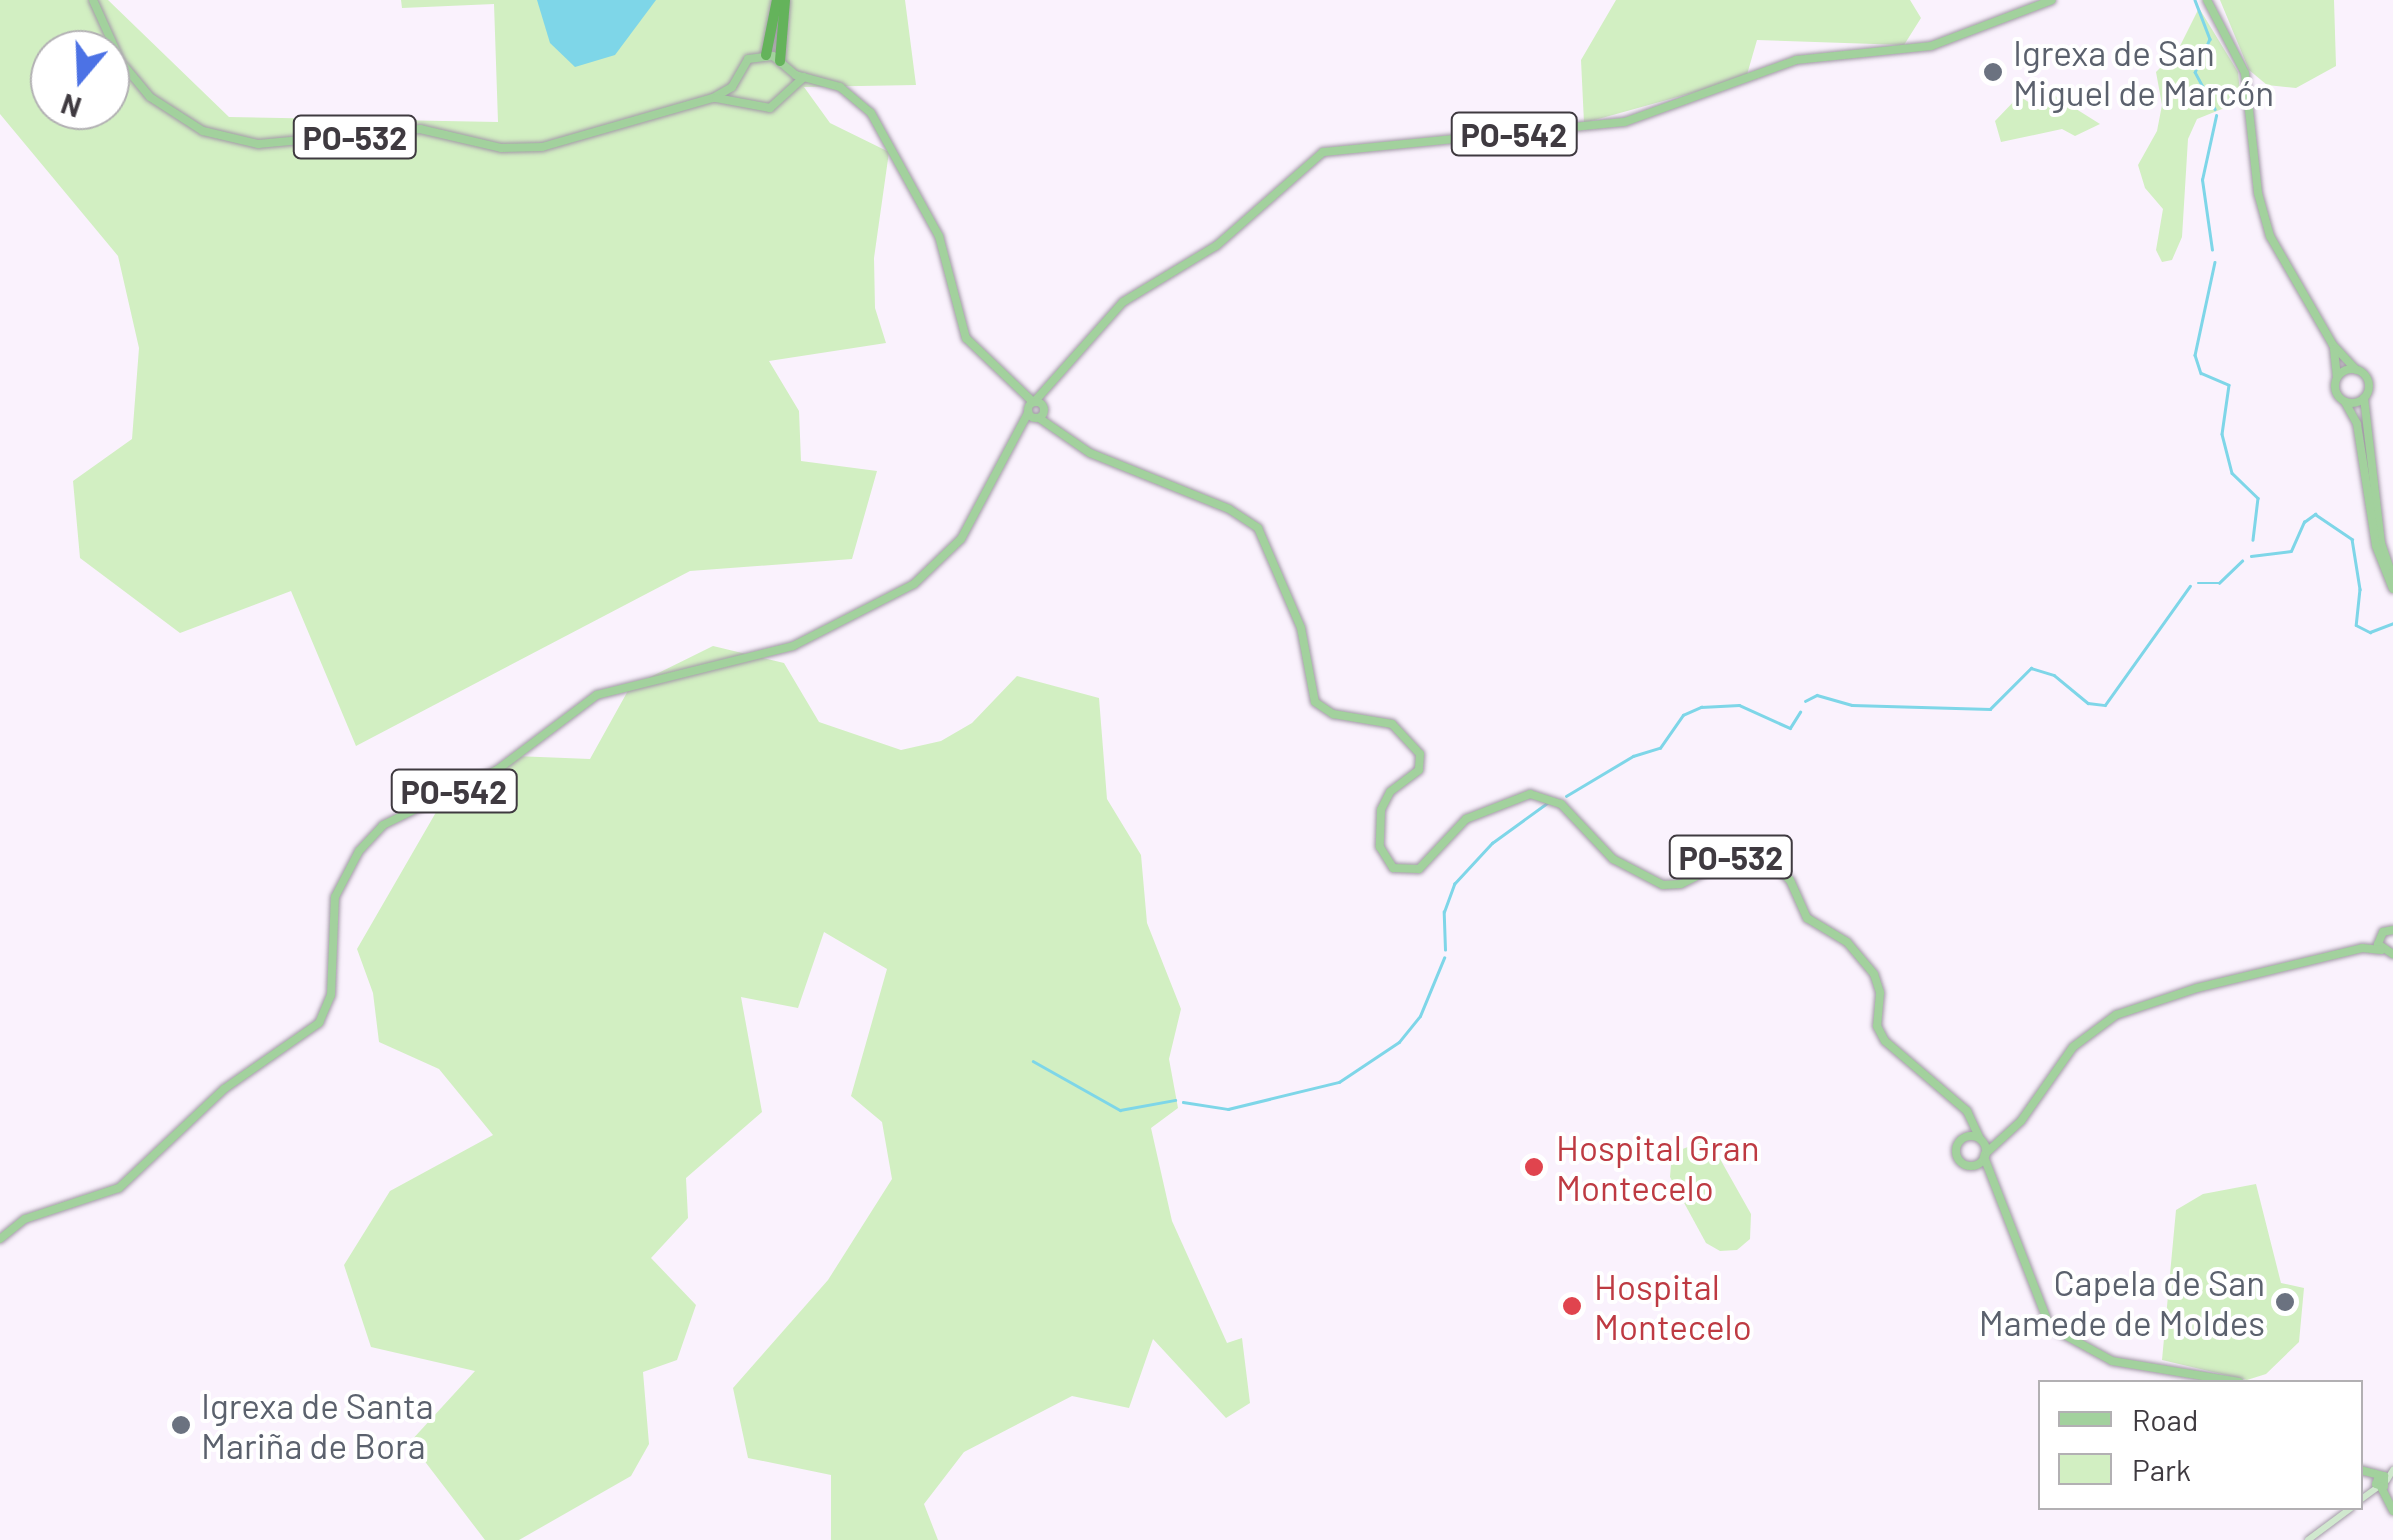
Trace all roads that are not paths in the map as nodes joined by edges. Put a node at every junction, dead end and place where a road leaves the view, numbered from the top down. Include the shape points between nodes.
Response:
1 (93, 0) edge
2 (781, 0) edge
3 (2052, 0) edge
4 (2207, 0) edge
5 (766, 55) junction
6 (783, 64) junction
7 (804, 77) junction
8 (737, 81) junction
9 (790, 85) junction
10 (713, 98) junction
11 (744, 100) junction
12 (2333, 345) junction
13 (2356, 370) junction
14 (2337, 377) junction
15 (2364, 398) junction
16 (2345, 402) junction
17 (1035, 410) junction
18 (1053, 426) junction
19 (1027, 428) junction
20 (1014, 443) junction
21 (2393, 577) edge
22 (2393, 590) edge
23 (2393, 930) edge
24 (2379, 937) junction
25 (2362, 948) junction
26 (2382, 950) junction
27 (2393, 954) edge
28 (1975, 1123) junction
29 (1967, 1136) junction
30 (2001, 1139) junction
31 (1981, 1140) junction
32 (1985, 1156) junction
33 (1967, 1165) junction
34 (1992, 1177) junction
35 (0, 1239) edge
36 (2228, 1380) edge
37 (2393, 1469) edge
38 (2363, 1473) edge
39 (2380, 1483) junction
40 (2363, 1497) edge
41 (2347, 1510) edge
42 (2393, 1510) edge
43 (2308, 1540) edge

1 - 10 main road, PO-532 via 121,62 150,96 190,125 237,141 300,144 434,129 529,149
2 - 5 highway
2 - 6 highway
3 - 17 main road, PO-542 via 1931,46 1796,60 1625,122 1323,152 1216,246 1124,302
4 - 12 main road via 2245,72 2258,193 2270,236
5 - 6 main road
5 - 8 main road, PO-532 via 745,62
6 - 7 main road
6 - 9 main road
7 - 9 main road, PO-532
7 - 17 main road via 840,86 876,120 939,236 966,338
8 - 10 main road, PO-532
8 - 11 main road
9 - 11 main road, PO-532 via 774,106
10 - 11 main road, PO-532
12 - 13 main road
12 - 14 main road
13 - 14 main road
13 - 15 main road via 2368,382
14 - 16 main road via 2335,388
15 - 16 main road
15 - 21 main road via 2382,543
16 - 22 main road via 2357,424 2376,546
17 - 18 main road
17 - 19 main road, PO-542
17 - 20 main road, PO-542
18 - 19 main road
18 - 28 main road, PO-532 via 1102,459 1238,513 1265,538 1302,634 1307,690 1315,702 1332,714 1392,724 1420,754 1419,770 1390,792 1380,810 1381,854 1393,868 1419,870 1466,819 1530,794 1561,804 1613,859 1663,886 1738,856 1768,860 1790,880 1807,918 1847,942 1874,974 1877,1026 1885,1041
19 - 20 main road, PO-542
20 - 35 main road, PO-542 via 961,539 914,584 793,646 597,694 497,770 383,825 359,851 335,897 331,995 319,1023 224,1089 119,1188 26,1219
23 - 24 main road
24 - 25 main road
24 - 26 main road
25 - 26 main road
25 - 30 main road via 2164,996 2116,1015 2073,1047
26 - 27 main road
28 - 29 main road
28 - 31 main road
29 - 31 main road
29 - 33 main road via 1956,1152
30 - 31 main road
30 - 32 main road
31 - 32 main road
32 - 33 main road
32 - 34 main road
33 - 34 main road
34 - 36 main road via 2037,1307 2054,1331 2103,1358
37 - 39 main road
38 - 39 main road
39 - 40 main road
39 - 42 main road
41 - 43 main road

